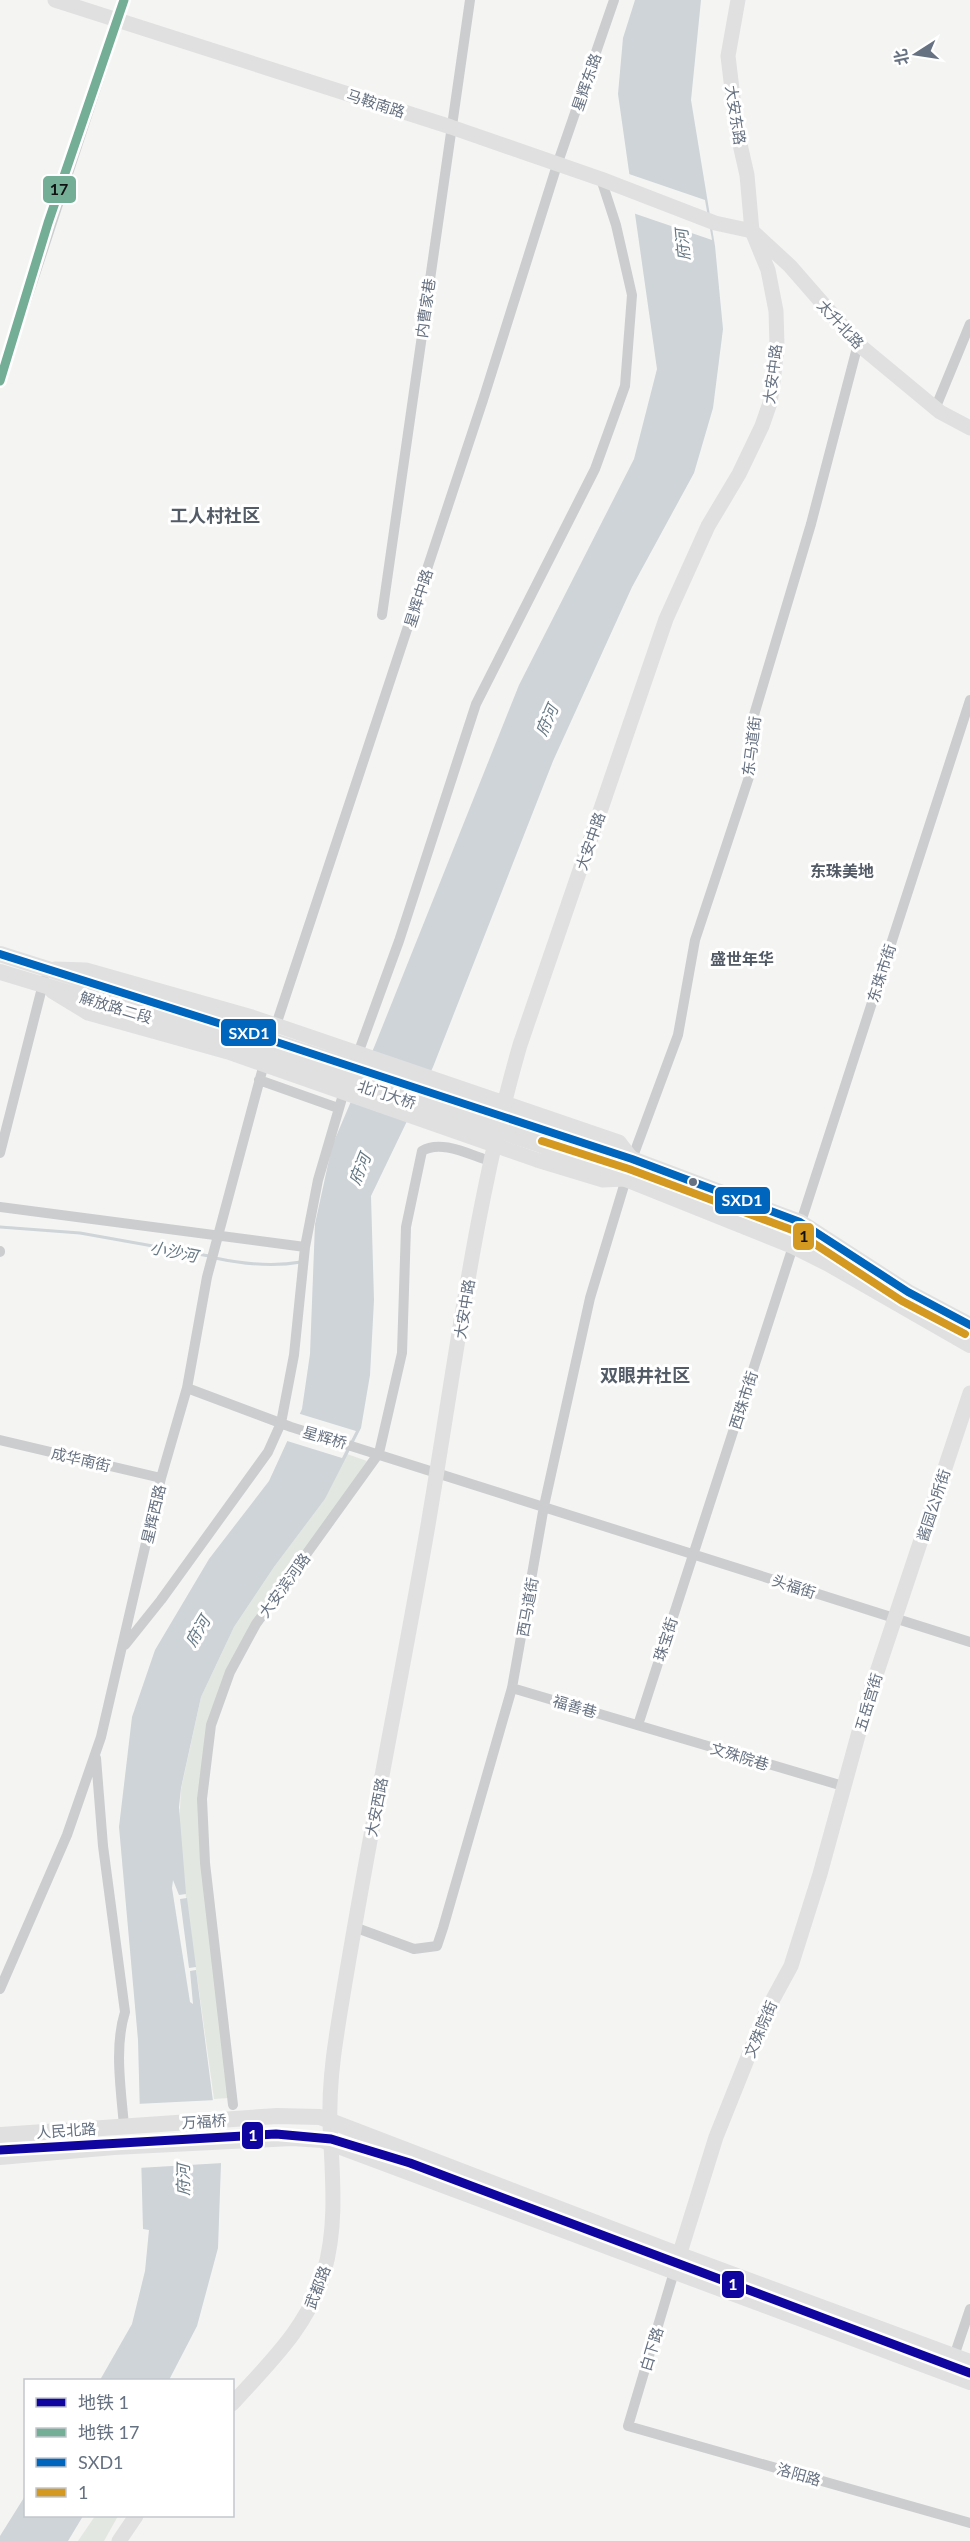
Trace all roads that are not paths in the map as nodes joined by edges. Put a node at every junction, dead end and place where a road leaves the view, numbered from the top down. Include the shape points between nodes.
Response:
1 (55, 0) edge
2 (125, 0) edge
3 (470, 0) edge
4 (614, 0) edge
5 (738, 0) edge
6 (118, 21) junction
7 (450, 127) junction
8 (557, 165) junction
9 (601, 179) junction
10 (752, 231) junction
11 (970, 324) edge
12 (858, 344) junction
13 (0, 381) edge
14 (935, 409) junction
15 (970, 428) edge
16 (382, 615) dead end
17 (970, 700) edge
18 (0, 954) edge
19 (48, 968) junction
20 (0, 972) edge
21 (42, 984) junction
22 (274, 1029) joint
23 (235, 1034) junction
24 (259, 1080) junction
25 (338, 1108) junction
26 (543, 1139) junction
27 (0, 1153) edge
28 (632, 1159) junction
29 (490, 1161) junction
30 (626, 1179) junction
31 (0, 1207) edge
32 (800, 1222) junction
33 (217, 1240) junction
34 (793, 1246) junction
35 (305, 1251) junction
36 (970, 1325) edge
37 (970, 1345) edge
38 (187, 1388) junction
39 (970, 1393) edge
40 (286, 1425) junction
41 (0, 1440) edge
42 (380, 1453) junction
43 (437, 1472) junction
44 (162, 1478) junction
45 (544, 1506) junction
46 (693, 1553) junction
47 (895, 1618) junction
48 (970, 1642) edge
49 (121, 1649) junction
50 (512, 1688) junction
51 (638, 1725) junction
52 (96, 1752) junction
53 (843, 1786) junction
54 (354, 1927) junction
55 (0, 1989) edge
56 (233, 2105) dead end
57 (330, 2120) junction
58 (128, 2125) junction
59 (0, 2135) edge
60 (331, 2144) junction
61 (114, 2147) joint
62 (0, 2157) edge
63 (680, 2255) junction
64 (674, 2272) junction
65 (970, 2309) edge
66 (953, 2356) junction
67 (970, 2362) edge
68 (948, 2374) junction
69 (970, 2382) edge
70 (234, 2402) edge
71 (628, 2426) joint
72 (135, 2517) edge
73 (970, 2523) edge
74 (118, 2541) edge

1 - 6 street, 马鞍南路
2 - 6 street
3 - 7 street, 内曹家巷
4 - 8 street, 星辉东路
5 - 10 street, 大安东路 via 728,56
6 - 7 street, 马鞍南路
6 - 13 street
7 - 8 street, 马鞍南路
7 - 16 street, 内曹家巷
8 - 9 street, 马鞍南路
8 - 22 street, 星辉中路
9 - 10 street, 马鞍南路 via 715,223
9 - 25 street via 632,295 625,386 595,469 476,704 399,941
10 - 12 street, 太升北路 via 790,266
10 - 29 street, 大安中路 via 768,270 776,311 777,346 770,403 752,447 695,551 666,619 520,1045
11 - 14 street
12 - 14 street, 太升北路
12 - 28 street, 东马道街 via 811,524 754,715 750,774 695,940 678,1035
14 - 15 street, 太升北路
17 - 32 street, 东珠市街
18 - 19 main road, 解放路二段
19 - 21 street
19 - 23 main road, 解放路二段
20 - 21 main road, 解放路二段
21 - 23 main road, 解放路二段
21 - 27 street
22 - 24 street, 星辉西路
23 - 26 main road, 北门大桥
23 - 26 street
24 - 25 street
24 - 33 street, 星辉西路
25 - 35 street via 318,1180
26 - 28 main road
26 - 30 main road
28 - 30 street, 东马道街
28 - 32 main road
29 - 42 street, 大安滨河路 via 441,1146 422,1151 406,1227 402,1353
29 - 43 street, 大安中路
30 - 34 main road
30 - 45 street, 西马道街 via 590,1298
31 - 33 street
32 - 34 street, 东珠市街
32 - 36 main road via 908,1292
33 - 35 street
33 - 38 street, 星辉西路
34 - 37 main road
34 - 46 street, 西珠市街
35 - 40 street
38 - 40 street, 星辉桥
38 - 44 street, 星辉西路
39 - 47 street, 酱园公所街
40 - 42 street, 星辉桥
40 - 49 street
41 - 44 street, 成华南街
42 - 43 street, 星辉桥
42 - 56 street, 大安滨河路 via 256,1624 230,1672 211,1725 202,1799 205,1863
43 - 45 street, 星辉桥
43 - 54 street, 大安西路
44 - 49 street, 星辉西路
45 - 46 street, 头福街
45 - 50 street, 西马道街
46 - 47 street, 头福街
46 - 51 street, 珠宝街
47 - 48 street, 头福街
47 - 53 street, 五岳宫街
49 - 52 street, 星辉西路
50 - 51 street, 福善巷
50 - 54 street, 西马道街 via 437,1946 414,1949
51 - 53 street, 文殊院巷
52 - 55 street, 星辉西路 via 68,1835
52 - 58 street via 103,1846 124,2012 119,2052
53 - 63 street, 文殊院街 via 791,1966 766,2012 716,2137
54 - 57 street, 大安西路 via 332,2066
57 - 58 main road, 万福桥 via 302,2115
57 - 60 street, 大安西路
57 - 63 main road, 万福桥
58 - 59 main road, 人民北路
60 - 61 main road, 万福桥 via 315,2139
60 - 64 main road, 万福桥
60 - 70 street, 武都路 via 332,2237 317,2294 292,2338
61 - 62 main road, 人民北路
63 - 64 street, 文殊院街
63 - 66 main road, 万福桥
64 - 68 main road, 万福桥
64 - 71 street, 白下路
65 - 66 street
66 - 67 main road, 万福桥
66 - 68 street
68 - 69 main road, 万福桥
71 - 73 street, 洛阳路
72 - 74 street

